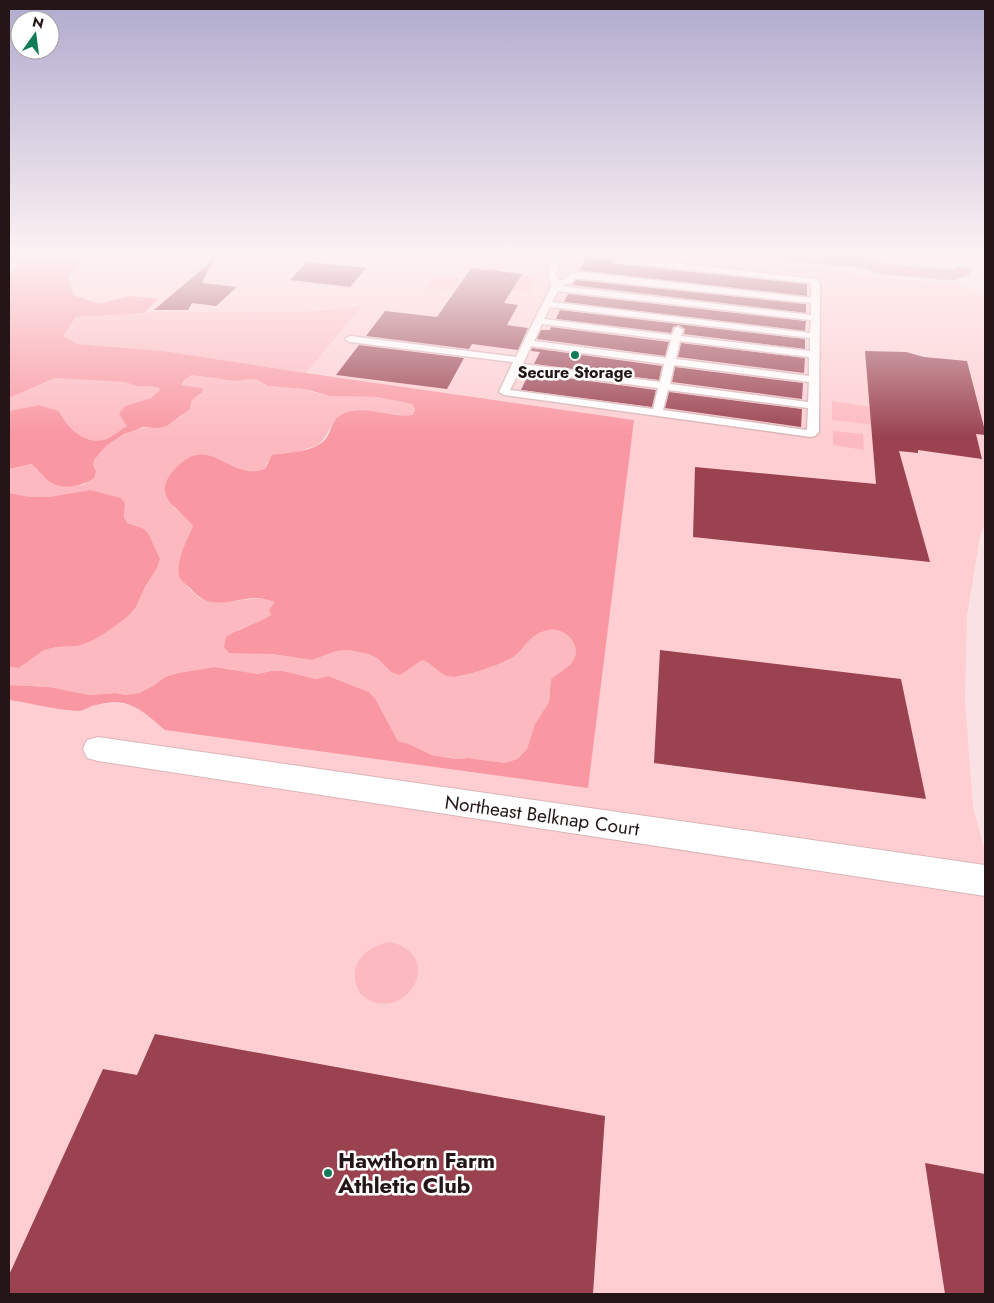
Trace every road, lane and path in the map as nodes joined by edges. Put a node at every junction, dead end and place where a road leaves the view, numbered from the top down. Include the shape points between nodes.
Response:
1 (540, 316) edge
2 (645, 316) edge
3 (681, 316) edge
4 (796, 316) edge
5 (815, 318) joint
6 (680, 320) junction
7 (538, 321) junction
8 (815, 336) junction
9 (676, 338) junction
10 (350, 340) dead end
11 (527, 343) junction
12 (815, 355) junction
13 (670, 361) junction
14 (517, 363) junction
15 (814, 380) junction
16 (664, 386) junction
17 (814, 406) junction
18 (656, 414) junction
19 (98, 749) dead end
20 (985, 881) edge

1 - 7 lane
2 - 6 lane
3 - 6 lane
4 - 5 lane
5 - 8 lane
6 - 8 lane
6 - 9 lane
7 - 9 lane
7 - 11 lane
8 - 12 lane
9 - 12 lane
9 - 13 lane
10 - 14 lane
11 - 13 lane
11 - 14 lane
12 - 15 lane
13 - 15 lane
13 - 16 lane
14 - 16 lane
14 - 18 lane via 505,388 504,392 508,394
15 - 17 lane
16 - 17 lane
16 - 18 lane
17 - 18 lane via 813,432 807,435
19 - 20 street, Northeast Belknap Court

